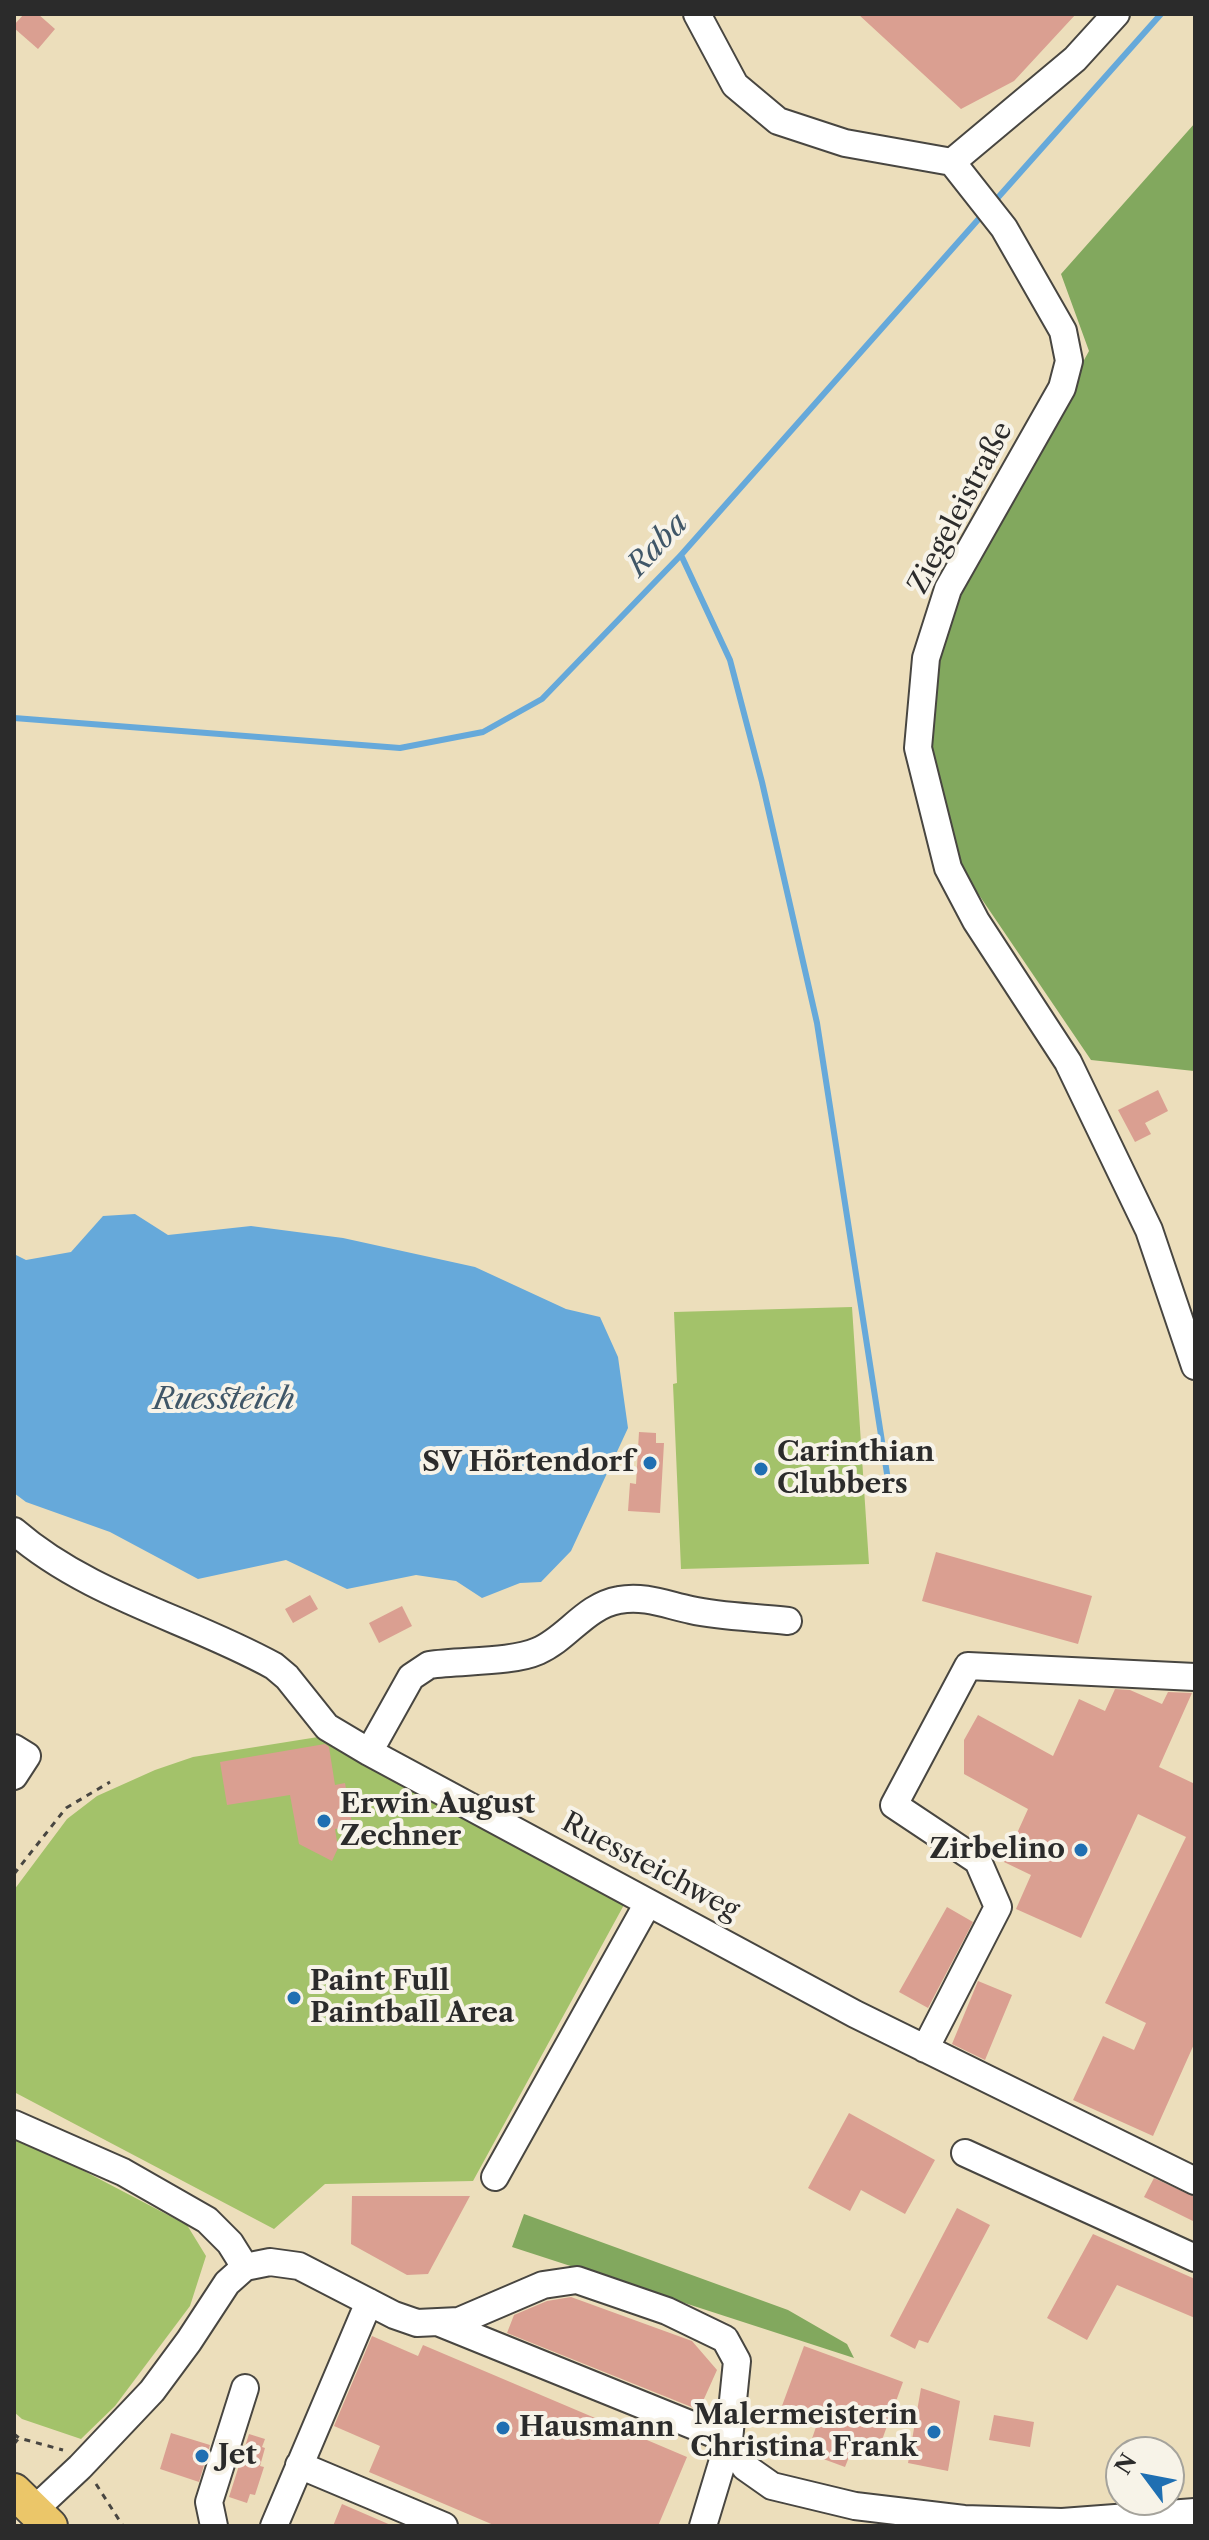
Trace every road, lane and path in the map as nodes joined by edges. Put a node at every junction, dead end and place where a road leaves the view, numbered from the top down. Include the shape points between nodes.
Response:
1 (697, 14) edge
2 (1116, 14) edge
3 (952, 162) junction
4 (1195, 1366) edge
5 (14, 1531) edge
6 (788, 1621) dead end
7 (1195, 1677) edge
8 (14, 1748) edge
9 (369, 1752) junction
10 (14, 1776) edge
11 (110, 1782) dead end
12 (14, 1874) edge
13 (648, 1903) junction
14 (925, 2049) junction
15 (14, 2124) edge
16 (965, 2153) dead end
17 (495, 2177) dead end
18 (1195, 2181) edge
19 (1195, 2258) edge
20 (245, 2267) junction
21 (369, 2302) junction
22 (440, 2323) junction
23 (245, 2388) dead end
24 (19, 2438) dead end
25 (729, 2440) junction
26 (14, 2444) edge
27 (299, 2465) junction
28 (1195, 2512) edge
29 (29, 2513) edge
30 (854, 2516) edge
31 (214, 2526) edge
32 (274, 2526) edge
33 (444, 2526) edge
34 (703, 2526) edge

1 - 3 street via 735,85 778,121 845,143
2 - 3 street via 1075,59
3 - 4 street, Ziegeleistraße via 1004,228 1063,331 1069,361 1062,388 948,589 926,658 918,748 948,868 976,921 1068,1062 1149,1230
5 - 9 street, Ruessteichweg via 112,1593 274,1666 327,1727
6 - 9 street via 693,1611 641,1598 605,1603 535,1652 419,1670
7 - 14 street via 968,1666 894,1805 978,1861 998,1907
8 - 10 street via 27,1756
9 - 13 street, Ruessteichweg
11 - 12 path via 66,1808
13 - 14 street, Ruessteichweg
13 - 17 street
14 - 18 street, Ruessteichweg
15 - 20 street via 123,2172 207,2220
16 - 19 street
20 - 21 street via 270,2262 299,2266
20 - 29 street via 227,2283 152,2391
21 - 22 street via 417,2323
21 - 27 street
22 - 25 street
22 - 25 street via 459,2321 543,2285 577,2280 667,2311 725,2339 737,2361
23 - 31 street via 209,2502
24 - 26 path
25 - 30 street via 745,2467 772,2486
25 - 34 street
27 - 32 street
27 - 33 street
28 - 30 street via 1062,2522

